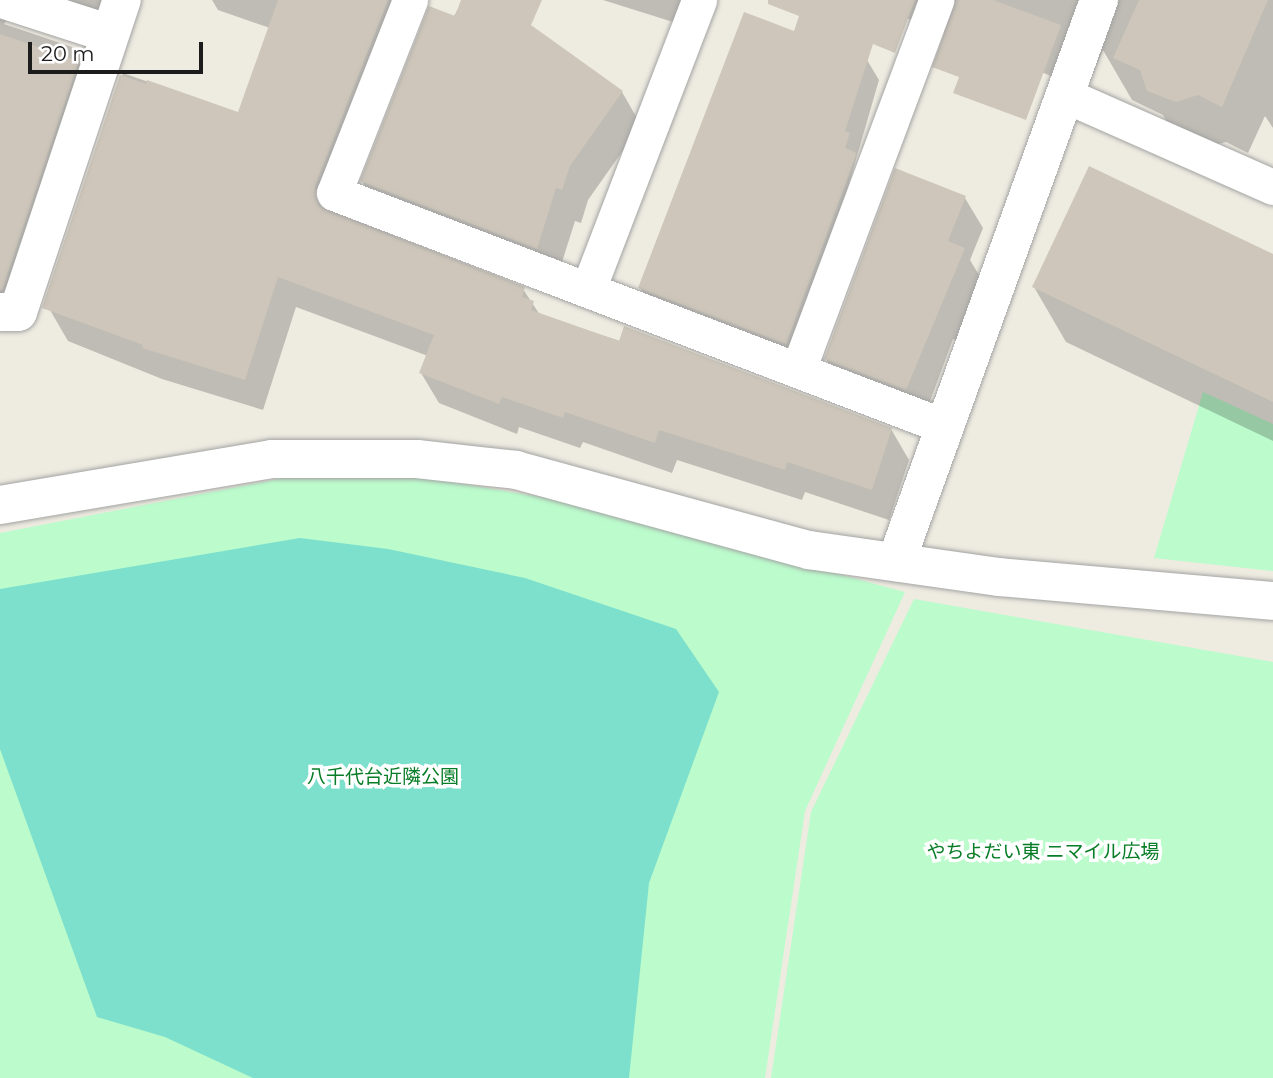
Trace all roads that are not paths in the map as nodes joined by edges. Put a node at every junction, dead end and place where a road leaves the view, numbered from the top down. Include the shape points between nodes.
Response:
1 (5, 0) edge
2 (410, 0) edge
3 (699, 0) edge
4 (936, 0) edge
5 (1099, 0) edge
6 (116, 17) edge
7 (1065, 95) junction
8 (1273, 187) edge
9 (589, 287) junction
10 (0, 312) edge
11 (798, 370) junction
12 (946, 427) junction
13 (0, 505) edge
14 (896, 562) junction
15 (1273, 601) edge

1 - 6 street
2 - 9 lane via 334,193
3 - 9 lane
4 - 11 lane
5 - 7 street
6 - 10 street via 18,312
7 - 8 lane
7 - 12 street
9 - 11 lane
11 - 12 lane
12 - 14 street
13 - 14 street via 272,459 417,460 516,470 809,550
14 - 15 street via 999,577

